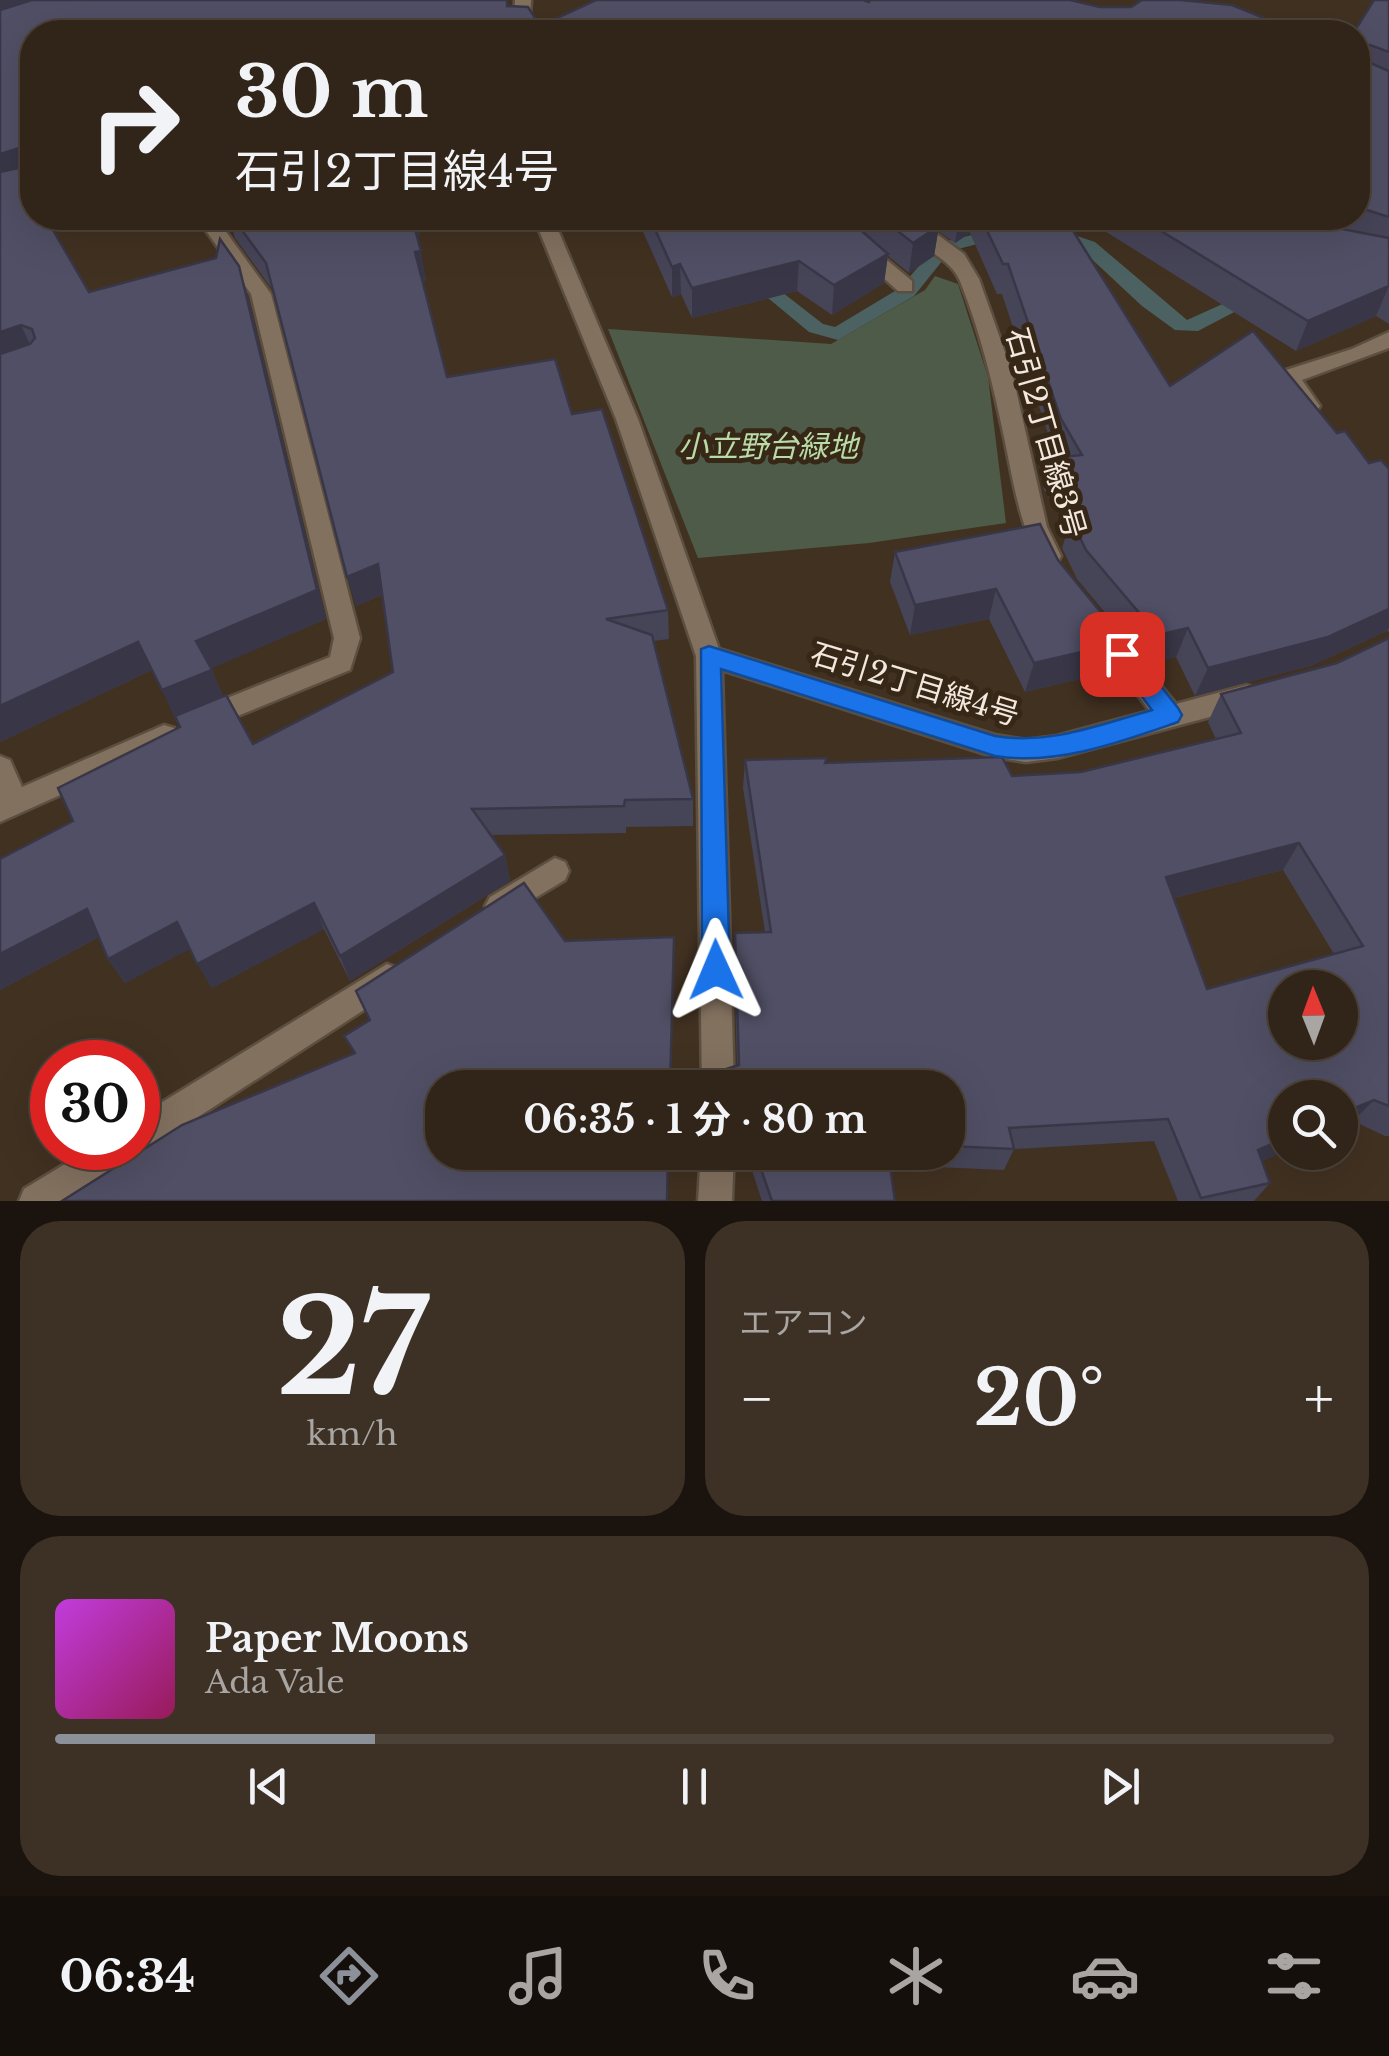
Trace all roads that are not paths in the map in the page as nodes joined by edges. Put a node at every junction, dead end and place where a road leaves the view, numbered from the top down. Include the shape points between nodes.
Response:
1 (216, 230) edge
2 (549, 230) edge
3 (840, 230) edge
4 (915, 230) edge
5 (905, 286) dead end
6 (1389, 339) edge
7 (1328, 426) edge
8 (1056, 572) edge
9 (1087, 614) edge
10 (709, 656) junction
11 (1282, 688) edge
12 (1170, 715) junction
13 (0, 768) edge
14 (7, 807) edge
15 (555, 871) dead end
16 (472, 924) edge
17 (405, 967) edge
18 (718, 1070) edge
19 (160, 1122) edge
20 (85, 1170) edge
21 (717, 1170) edge
22 (36, 1201) edge
23 (714, 1201) edge

1 - 14 street via 261,294 347,638 341,662
2 - 10 street via 627,420
3 - 5 street
4 - 8 street, 石引2丁目線3号 via 957,258 969,280 1001,372 1036,527
6 - 7 street via 1292,376 1292,388
9 - 12 street
10 - 12 street, 石引2丁目線4号 via 1026,751
10 - 18 street
11 - 12 street, 石引2丁目線4号
13 - 14 street
15 - 16 street
17 - 19 street
20 - 22 street
21 - 23 street

